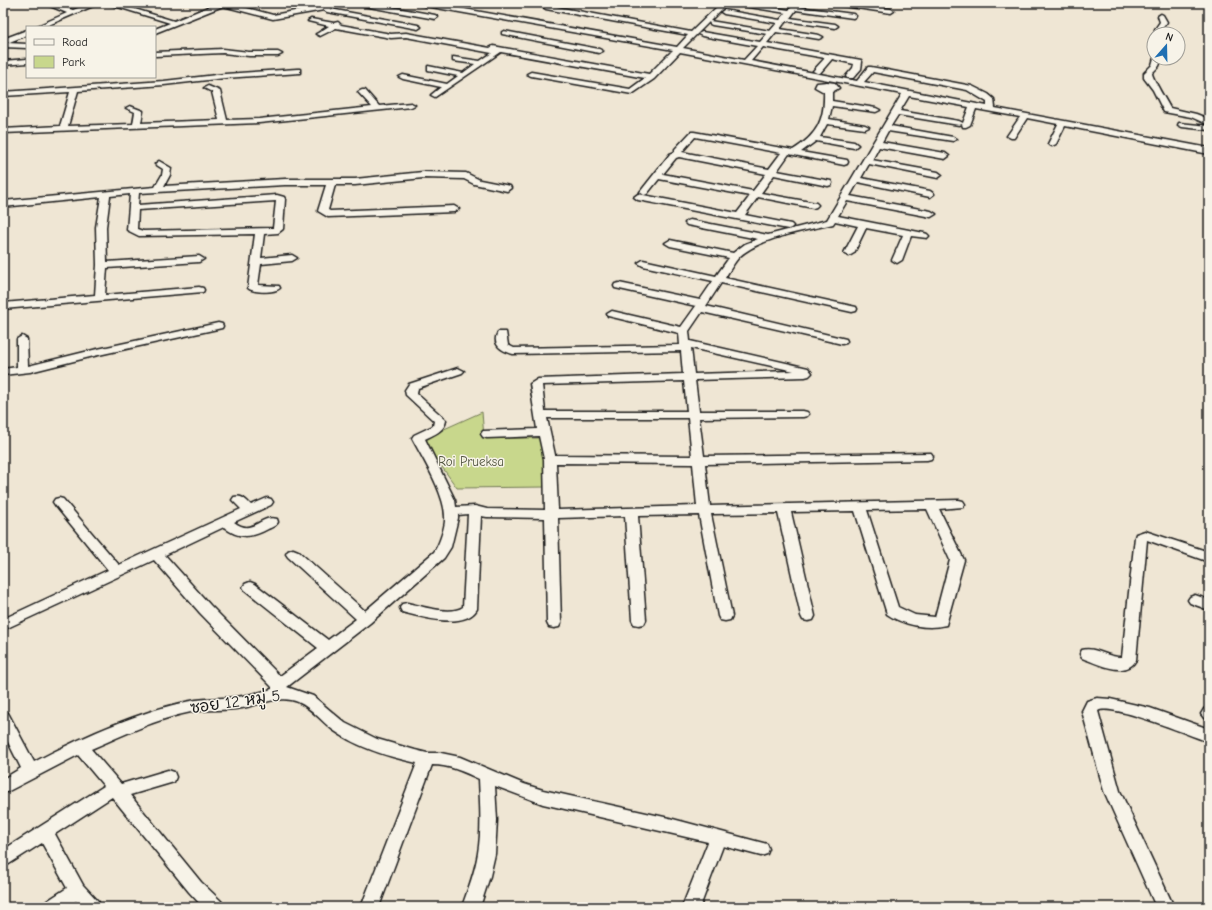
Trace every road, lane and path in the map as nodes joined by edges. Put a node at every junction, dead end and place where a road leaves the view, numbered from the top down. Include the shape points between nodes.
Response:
1 (46, 3) edge
2 (97, 3) edge
3 (108, 3) edge
4 (349, 3) edge
5 (358, 3) edge
6 (420, 3) edge
7 (725, 3) edge
8 (737, 3) edge
9 (836, 3) edge
10 (221, 4) edge
11 (374, 4) edge
12 (409, 4) edge
13 (471, 5) dead end
14 (546, 7) dead end
15 (795, 7) edge
16 (326, 10) dead end
17 (397, 10) junction
18 (464, 11) junction
19 (891, 11) dead end
20 (724, 12) dead end
21 (74, 13) junction
22 (442, 14) junction
23 (354, 15) junction
24 (853, 16) dead end
25 (1161, 16) dead end
26 (784, 20) junction
27 (171, 21) dead end
28 (311, 21) dead end
29 (712, 23) dead end
30 (336, 25) junction
31 (41, 26) edge
32 (835, 26) dead end
33 (1161, 26) edge
34 (418, 27) junction
35 (557, 27) junction
36 (361, 30) junction
37 (156, 31) edge
38 (774, 31) junction
39 (26, 32) edge
40 (538, 32) dead end
41 (320, 34) dead end
42 (693, 34) junction
43 (702, 34) dead end
44 (406, 35) junction
45 (351, 36) dead end
46 (819, 37) dead end
47 (440, 41) junction
48 (3, 42) edge
49 (762, 44) junction
50 (3, 45) edge
51 (690, 45) dead end
52 (26, 46) edge
53 (469, 46) junction
54 (431, 47) dead end
55 (531, 47) junction
56 (493, 48) dead end
57 (678, 49) junction
58 (26, 50) edge
59 (3, 51) edge
60 (599, 51) dead end
61 (797, 51) junction
62 (156, 54) edge
63 (278, 54) dead end
64 (830, 57) junction
65 (748, 59) junction
66 (26, 61) edge
67 (3, 63) edge
68 (480, 63) junction
69 (785, 65) dead end
70 (1155, 66) edge
71 (431, 68) dead end
72 (297, 71) dead end
73 (817, 73) junction
74 (531, 74) dead end
75 (463, 75) junction
76 (850, 76) dead end
77 (403, 77) dead end
78 (651, 77) junction
79 (858, 84) junction
80 (447, 86) junction
81 (828, 87) junction
82 (208, 88) dead end
83 (75, 89) junction
84 (362, 92) dead end
85 (883, 93) dead end
86 (3, 94) edge
87 (906, 94) junction
88 (435, 95) dead end
89 (829, 103) junction
90 (411, 105) dead end
91 (974, 105) junction
92 (961, 107) dead end
93 (130, 108) dead end
94 (377, 108) junction
95 (991, 108) junction
96 (876, 110) dead end
97 (895, 112) junction
98 (1024, 115) junction
99 (825, 120) junction
100 (1063, 122) junction
101 (224, 123) junction
102 (1209, 123) edge
103 (1182, 124) dead end
104 (136, 127) junction
105 (865, 127) dead end
106 (886, 128) junction
107 (1209, 128) edge
108 (63, 129) junction
109 (3, 131) edge
110 (1011, 136) dead end
111 (814, 138) junction
112 (953, 139) dead end
113 (876, 144) junction
114 (1052, 144) dead end
115 (854, 145) dead end
116 (678, 151) dead end
117 (1209, 151) edge
118 (789, 153) junction
119 (945, 156) dead end
120 (866, 161) junction
121 (844, 162) dead end
122 (159, 164) dead end
123 (771, 172) junction
124 (938, 174) dead end
125 (657, 176) junction
126 (855, 179) junction
127 (331, 182) junction
128 (828, 183) dead end
129 (507, 188) dead end
130 (158, 189) junction
131 (135, 192) junction
132 (755, 194) junction
133 (930, 194) dead end
134 (106, 195) junction
135 (844, 198) junction
136 (3, 204) edge
137 (813, 205) dead end
138 (134, 208) junction
139 (454, 209) dead end
140 (931, 214) dead end
141 (739, 217) junction
142 (832, 218) junction
143 (690, 223) dead end
144 (863, 224) junction
145 (788, 226) dead end
146 (260, 231) junction
147 (908, 233) junction
148 (924, 236) dead end
149 (768, 238) junction
150 (670, 243) dead end
151 (849, 253) dead end
152 (735, 256) junction
153 (292, 258) dead end
154 (199, 259) dead end
155 (897, 260) dead end
156 (256, 262) junction
157 (643, 263) dead end
158 (102, 265) junction
159 (719, 280) junction
160 (620, 286) dead end
161 (275, 288) dead end
162 (200, 290) dead end
163 (100, 298) junction
164 (3, 306) edge
165 (701, 306) junction
166 (852, 309) dead end
167 (612, 314) dead end
168 (218, 326) dead end
169 (684, 331) junction
170 (502, 334) dead end
171 (22, 339) dead end
172 (842, 341) dead end
173 (685, 346) junction
174 (23, 370) junction
175 (458, 371) dead end
176 (3, 372) edge
177 (688, 378) junction
178 (693, 413) junction
179 (803, 414) dead end
180 (540, 415) junction
181 (544, 432) junction
182 (487, 434) dead end
183 (927, 456) dead end
184 (550, 459) junction
185 (698, 459) junction
186 (238, 500) dead end
187 (59, 502) dead end
188 (267, 502) dead end
189 (959, 504) dead end
190 (931, 505) junction
191 (860, 507) junction
192 (784, 509) junction
193 (249, 510) junction
194 (704, 510) junction
195 (631, 513) junction
196 (451, 514) junction
197 (479, 514) junction
198 (551, 514) junction
199 (225, 522) junction
200 (272, 522) dead end
201 (156, 553) junction
202 (293, 554) dead end
203 (1209, 557) edge
204 (116, 572) junction
205 (250, 587) dead end
206 (1195, 600) dead end
207 (1209, 605) edge
208 (407, 608) dead end
209 (725, 616) dead end
210 (808, 616) dead end
211 (365, 619) junction
212 (639, 620) dead end
213 (554, 622) dead end
214 (3, 624) edge
215 (328, 648) junction
216 (1087, 654) dead end
217 (279, 690) junction
218 (3, 717) edge
219 (1209, 736) edge
220 (80, 746) junction
221 (428, 759) junction
222 (30, 770) junction
223 (487, 775) junction
224 (168, 778) dead end
225 (3, 787) edge
226 (115, 790) junction
227 (45, 832) junction
228 (718, 838) junction
229 (762, 849) dead end
230 (3, 859) edge
231 (77, 890) junction
232 (53, 907) edge
233 (92, 907) edge
234 (215, 907) edge
235 (370, 907) edge
236 (471, 907) edge
237 (691, 907) edge
238 (1165, 907) edge

1 - 21 street
2 - 21 street
3 - 27 street
4 - 10 street via 273,17
5 - 11 street
6 - 22 street
7 - 42 street
8 - 15 street
9 - 19 street
10 - 37 street
11 - 17 street
11 - 23 street
12 - 17 street
13 - 18 street
14 - 42 street
15 - 24 street
15 - 26 street
16 - 23 street
17 - 22 street
18 - 22 street
18 - 35 street
20 - 26 street
21 - 31 street
22 - 34 street
23 - 30 street
23 - 34 street
25 - 33 street via 1164,22
26 - 32 street
26 - 38 street
28 - 30 street
29 - 38 street
30 - 36 street
30 - 41 street
34 - 44 street
35 - 55 street
35 - 57 street
36 - 44 street
36 - 45 street
38 - 46 street
38 - 49 street
39 - 48 street
40 - 55 street via 503,30
42 - 57 street
43 - 49 street
44 - 47 street
47 - 53 street
47 - 54 street
49 - 61 street
49 - 65 street
50 - 52 street
51 - 65 street
53 - 68 street via 456,57
53 - 68 street via 498,52
55 - 56 street
55 - 60 street
55 - 78 street
57 - 65 street
57 - 78 street
58 - 59 street
61 - 64 street
61 - 69 street
62 - 63 street via 223,51
64 - 73 street
64 - 76 street via 858,62 857,69
65 - 73 street
66 - 67 street
68 - 75 street
70 - 102 street via 1148,73 1148,78 1167,110 1193,114
71 - 75 street
72 - 83 street
73 - 79 street
73 - 81 street
74 - 78 street via 629,92
75 - 80 street
77 - 80 street
79 - 87 street
79 - 95 street via 871,69 883,71 976,90 991,101
80 - 88 street
81 - 85 street
81 - 89 street
82 - 101 street via 216,90
83 - 86 street
83 - 108 street
84 - 94 street
87 - 91 street
87 - 92 street
87 - 97 street
89 - 96 street
89 - 99 street
90 - 94 street
91 - 95 street
91 - 97 street via 962,124
93 - 104 street via 139,111
94 - 101 street via 279,120
95 - 98 street
97 - 106 street
98 - 100 street
98 - 110 street
99 - 105 street
99 - 111 street
100 - 114 street
100 - 117 street
101 - 104 street
103 - 107 street
104 - 108 street
106 - 112 street
106 - 113 street
108 - 109 street
111 - 115 street
111 - 118 street
113 - 119 street
113 - 120 street
116 - 118 street via 694,134
118 - 121 street
118 - 123 street
120 - 124 street
120 - 126 street
122 - 130 street via 167,168
123 - 125 street via 678,154 673,156
123 - 128 street
123 - 132 street
125 - 132 street
125 - 141 street via 641,195
126 - 133 street
126 - 135 street
127 - 129 street via 446,175 466,176 477,182
127 - 130 street
127 - 139 street via 323,211 328,214
130 - 131 street
131 - 134 street
131 - 138 street
132 - 137 street
132 - 141 street
134 - 136 street
134 - 158 street via 101,228
135 - 140 street
135 - 142 street
138 - 146 street via 132,230 142,234
138 - 146 street via 281,199 278,229
141 - 145 street
142 - 144 street
142 - 149 street via 829,223
143 - 149 street
144 - 147 street
144 - 151 street
146 - 156 street
147 - 148 street
147 - 155 street
149 - 152 street via 748,246
150 - 152 street
152 - 159 street
153 - 156 street
154 - 158 street
156 - 161 street via 253,288
157 - 159 street
158 - 163 street
159 - 165 street
159 - 166 street
160 - 165 street
162 - 163 street
163 - 164 street
165 - 169 street
165 - 172 street
167 - 169 street
168 - 174 street
169 - 173 street
170 - 173 street via 503,347 513,351
171 - 174 street
173 - 177 street
173 - 177 street via 806,372
174 - 176 street
175 - 196 street via 413,386 411,390 412,395 440,420 437,428 418,438 449,500
177 - 178 street
177 - 180 street via 539,382 535,387
178 - 179 street
178 - 180 street
178 - 185 street
180 - 181 street
181 - 182 street
181 - 184 street
183 - 185 street
184 - 185 street
184 - 198 street
185 - 194 street
186 - 193 street
187 - 204 street
188 - 193 street
189 - 190 street
190 - 191 street
190 - 191 street via 957,560 941,621 932,623 898,615 892,610
191 - 192 street
192 - 194 street
192 - 210 street
193 - 199 street
194 - 195 street
194 - 209 street
195 - 198 street
195 - 212 street
196 - 197 street
196 - 211 street via 444,547 439,555
197 - 198 street
197 - 208 street via 470,609 466,614 457,616
198 - 213 street
199 - 200 street via 243,533 252,532
199 - 201 street
201 - 204 street
201 - 217 street
202 - 211 street
203 - 216 street via 1151,536 1141,537 1129,660 1127,664 1120,665
204 - 214 street
205 - 215 street
206 - 207 street
211 - 215 street
215 - 217 street
217 - 220 street, ซอย 12 หมู่ 5 via 237,703 191,706 139,722
217 - 221 street, ซอย 12 หมู่ 5 via 302,697 339,727 360,739 385,749
218 - 222 street
219 - 238 street via 1166,718 1110,704 1092,705 1090,711 1112,791
220 - 222 street, ซอย 12 หมู่ 5
220 - 226 street
221 - 223 street, ซอย 12 หมู่ 5 via 460,763
221 - 235 street
222 - 225 street, ซอย 12 หมู่ 5
223 - 228 street, ซอย 12 หมู่ 5 via 543,797
223 - 236 street via 488,840 484,865
224 - 226 street
226 - 227 street
226 - 234 street via 195,887
227 - 230 street
227 - 231 street
228 - 229 street, ซอย 12 หมู่ 5
228 - 237 street
231 - 232 street
231 - 233 street

